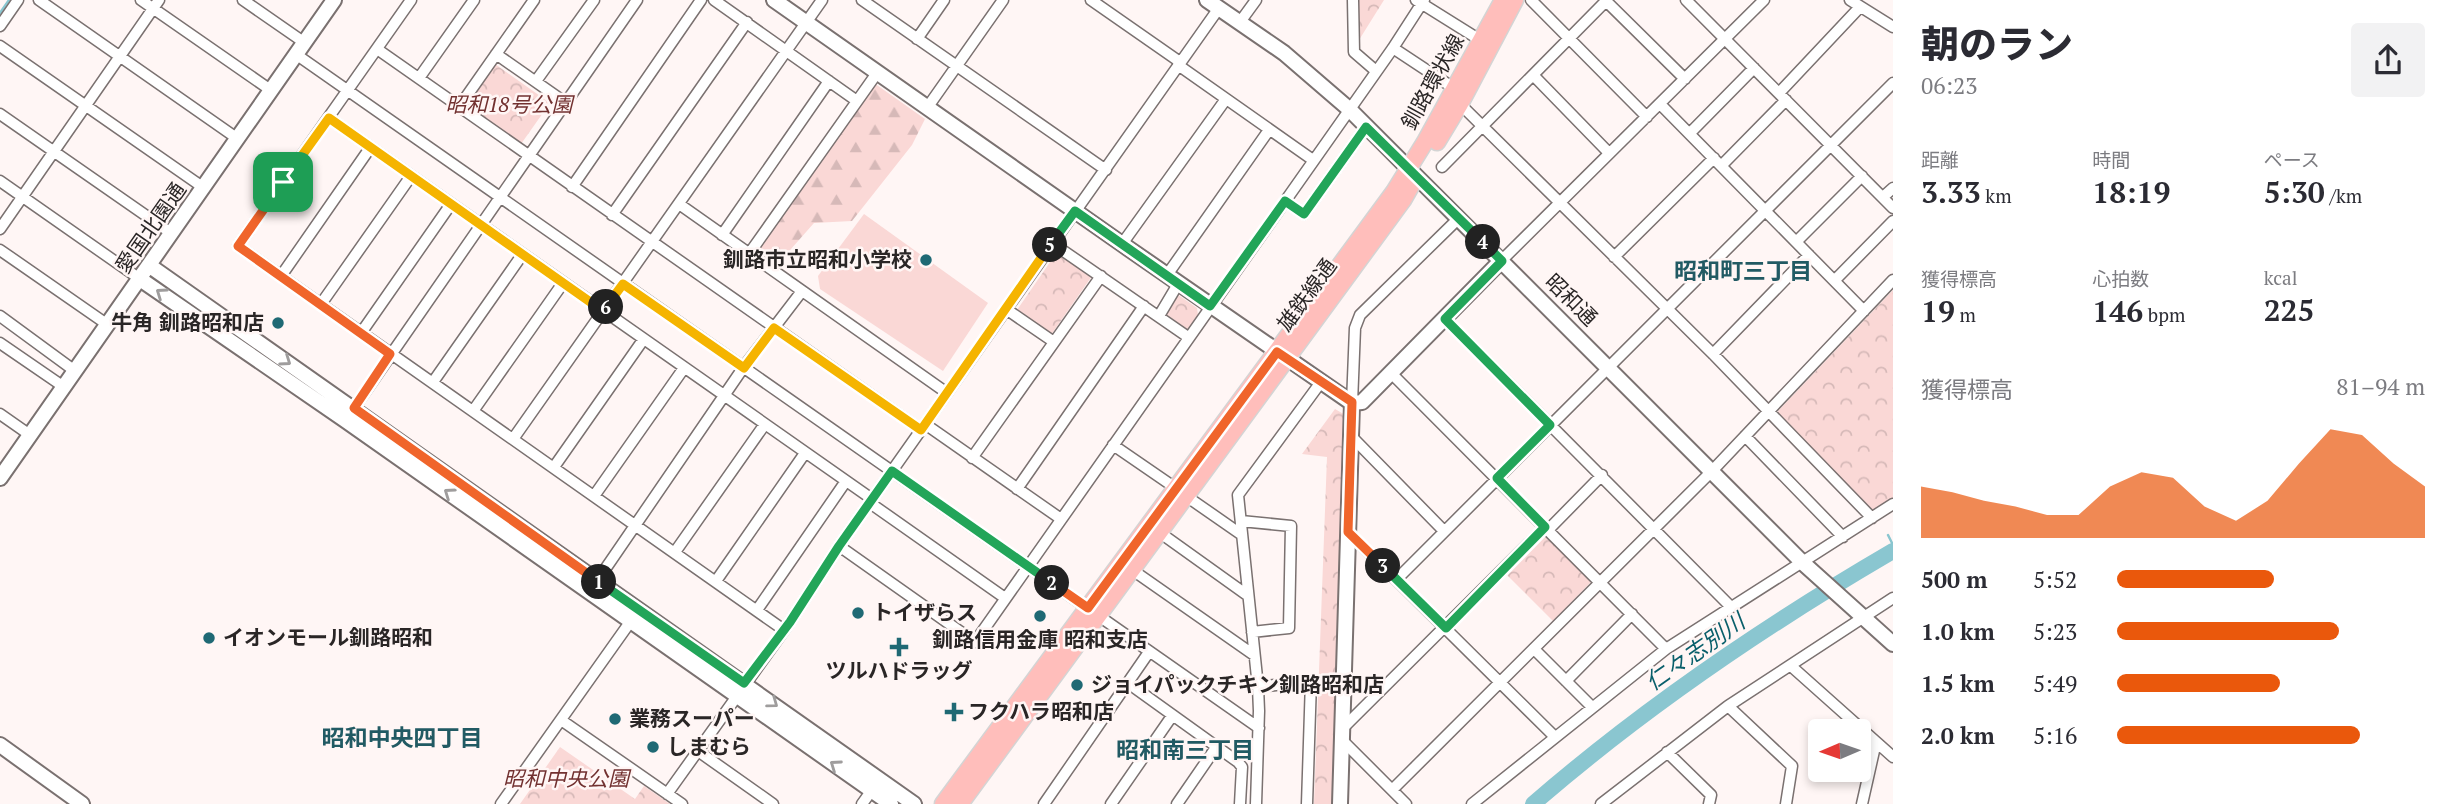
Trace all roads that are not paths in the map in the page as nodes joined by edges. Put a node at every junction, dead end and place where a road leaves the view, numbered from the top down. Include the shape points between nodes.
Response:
1 (18, 0) edge
2 (39, 0) edge
3 (141, 0) edge
4 (243, 0) edge
5 (334, 0) edge
6 (411, 0) edge
7 (474, 0) edge
8 (534, 0) edge
9 (594, 0) edge
10 (637, 0) edge
11 (701, 0) edge
12 (714, 0) edge
13 (774, 0) edge
14 (822, 0) edge
15 (862, 0) edge
16 (944, 0) edge
17 (1003, 0) edge
18 (1091, 0) edge
19 (1256, 0) edge
20 (1353, 0) edge
21 (1503, 0) edge
22 (1515, 0) edge
23 (1531, 0) edge
24 (1607, 0) edge
25 (1686, 0) edge
26 (1764, 0) edge
27 (1850, 0) edge
28 (1420, 1) edge
29 (156, 4) edge
30 (1213, 4) edge
31 (878, 5) edge
32 (1860, 7) junction
33 (747, 22) junction
34 (1240, 22) junction
35 (806, 23) junction
36 (0, 26) edge
37 (1893, 27) edge
38 (917, 39) junction
39 (1570, 39) junction
40 (1480, 40) junction
41 (1726, 40) junction
42 (0, 46) edge
43 (1393, 48) junction
44 (301, 49) junction
45 (377, 50) junction
46 (786, 51) junction
47 (496, 54) junction
48 (120, 56) junction
49 (1179, 64) junction
50 (957, 67) junction
51 (1754, 68) junction
52 (1376, 71) junction
53 (877, 73) junction
54 (1533, 75) junction
55 (419, 78) junction
56 (1685, 79) junction
57 (536, 81) junction
58 (829, 81) junction
59 (1893, 83) edge
60 (348, 90) junction
61 (272, 91) junction
62 (1457, 97) junction
63 (1782, 97) junction
64 (1226, 99) junction
65 (857, 101) junction
66 (566, 103) junction
67 (1660, 104) junction
68 (87, 105) junction
69 (459, 107) junction
70 (927, 108) junction
71 (1349, 109) junction
72 (0, 114) edge
73 (1647, 117) junction
74 (329, 118) junction
75 (1484, 126) junction
76 (1366, 127) junction
77 (1269, 130) junction
78 (1690, 133) junction
79 (238, 139) junction
80 (1831, 145) junction
81 (370, 148) junction
82 (54, 152) junction
83 (1609, 153) junction
84 (530, 156) junction
85 (1313, 160) junction
86 (1718, 161) junction
87 (1441, 167) dead end
88 (1107, 170) junction
89 (1413, 172) junction
90 (411, 176) junction
91 (1862, 176) junction
92 (0, 181) edge
93 (572, 187) junction
94 (204, 188) junction
95 (1893, 188) edge
96 (23, 196) junction
97 (500, 197) junction
98 (1883, 197) junction
99 (1285, 201) junction
100 (1559, 203) junction
101 (451, 204) junction
102 (679, 204) junction
103 (1893, 208) edge
104 (1766, 210) junction
105 (1075, 211) junction
106 (612, 215) junction
107 (1459, 218) junction
108 (1893, 221) edge
109 (480, 225) junction
110 (0, 229) edge
111 (171, 233) junction
112 (722, 235) junction
113 (1797, 242) junction
114 (652, 243) junction
115 (1052, 243) junction
116 (1122, 244) junction
117 (0, 250) edge
118 (749, 254) junction
119 (522, 255) junction
120 (1810, 255) junction
121 (1614, 257) junction
122 (1502, 261) junction
123 (150, 265) junction
124 (281, 276) junction
125 (1101, 276) junction
126 (140, 279) junction
127 (1173, 279) junction
128 (1835, 280) junction
129 (1893, 280) edge
130 (563, 283) junction
131 (623, 284) junction
132 (802, 291) junction
133 (321, 304) junction
134 (1144, 306) junction
135 (1210, 306) junction
136 (1006, 309) junction
137 (1666, 310) junction
138 (603, 311) junction
139 (1864, 311) junction
140 (0, 316) edge
141 (1159, 316) junction
142 (1445, 319) junction
143 (108, 325) junction
144 (774, 328) junction
145 (361, 332) junction
146 (1188, 337) junction
147 (643, 340) junction
148 (1054, 342) junction
149 (0, 343) edge
150 (390, 354) junction
151 (1713, 354) junction
152 (1282, 355) junction
153 (1607, 367) junction
154 (684, 368) junction
155 (744, 368) junction
156 (75, 371) junction
157 (1391, 373) junction
158 (433, 382) junction
159 (1321, 382) junction
160 (64, 387) junction
161 (947, 393) junction
162 (724, 396) junction
163 (1352, 402) junction
164 (354, 408) junction
165 (473, 411) junction
166 (1767, 412) junction
167 (0, 414) edge
168 (765, 424) junction
169 (1550, 425) junction
170 (923, 427) junction
171 (30, 435) junction
172 (1745, 436) junction
173 (1352, 437) junction
174 (513, 439) junction
175 (1113, 445) junction
176 (805, 453) junction
177 (972, 458) junction
178 (554, 467) junction
179 (892, 471) junction
180 (1712, 471) junction
181 (1602, 475) junction
182 (0, 478) edge
183 (1497, 478) junction
184 (846, 481) junction
185 (1017, 489) junction
186 (1181, 492) junction
187 (594, 496) junction
188 (871, 501) junction
189 (1893, 504) edge
190 (1872, 518) junction
191 (1061, 519) junction
192 (1241, 522) junction
193 (635, 525) junction
194 (1547, 528) junction
195 (1654, 529) junction
196 (1444, 531) junction
197 (1159, 532) junction
198 (1348, 532) junction
199 (1242, 535) junction
200 (1843, 537) junction
201 (839, 546) junction
202 (675, 552) junction
203 (1805, 565) junction
204 (1028, 567) junction
205 (1131, 569) junction
206 (1397, 579) junction
207 (597, 581) junction
208 (716, 581) junction
209 (1601, 583) junction
210 (1247, 595) junction
211 (1005, 598) junction
212 (1893, 598) edge
213 (1731, 607) junction
214 (757, 610) junction
215 (1093, 612) junction
216 (1632, 614) junction
217 (635, 615) junction
218 (1860, 615) junction
219 (1446, 628) junction
220 (785, 630) junction
221 (1252, 632) junction
222 (1893, 644) edge
223 (1534, 649) junction
224 (1665, 649) junction
225 (1149, 652) junction
226 (1254, 655) junction
227 (1791, 666) junction
228 (1566, 681) junction
229 (1128, 683) junction
230 (1500, 683) junction
231 (1258, 687) junction
232 (740, 690) junction
233 (1728, 706) junction
234 (1592, 708) junction
235 (1172, 716) junction
236 (561, 720) junction
237 (1259, 728) junction
238 (1343, 734) junction
239 (1555, 737) junction
240 (1876, 742) junction
241 (0, 745) edge
242 (1217, 746) junction
243 (698, 751) junction
244 (1667, 752) junction
245 (1893, 757) edge
246 (872, 790) junction
247 (1392, 790) junction
248 (667, 794) junction
249 (1613, 794) junction
250 (78, 803) edge
251 (501, 804) edge
252 (681, 804) edge
253 (773, 804) edge
254 (862, 804) edge
255 (891, 804) edge
256 (914, 804) edge
257 (943, 804) edge
258 (960, 804) edge
259 (1044, 804) edge
260 (1111, 804) edge
261 (1177, 804) edge
262 (1240, 804) edge
263 (1256, 804) edge
264 (1307, 804) edge
265 (1340, 804) edge
266 (1406, 804) edge
267 (1472, 804) edge
268 (1601, 804) edge
269 (1621, 804) edge
270 (1709, 804) edge
271 (1786, 804) edge
272 (1862, 804) edge

1 - 36 street
2 - 48 street
3 - 29 street
4 - 44 street
5 - 44 street, 愛国北園通
6 - 45 street
7 - 55 street
8 - 47 street
9 - 57 street
10 - 66 street
11 - 93 street
12 - 33 street
13 - 35 street
14 - 35 street
15 - 31 street
16 - 38 street
17 - 50 street
18 - 49 street
19 - 34 street
20 - 52 street via 1354,52
21 - 40 main road, 釧路環状線
22 - 62 main road, 雄鉄線通
23 - 39 street
24 - 39 street
24 - 56 street
25 - 41 street
26 - 41 street
27 - 32 street
28 - 40 street
28 - 43 street
29 - 48 street
29 - 61 street
30 - 34 street, 昭和通
30 - 49 street
31 - 38 street
32 - 37 street
32 - 63 street
33 - 46 street
33 - 106 street
34 - 71 street, 昭和通
35 - 46 street
35 - 53 street
38 - 50 street
39 - 54 street
39 - 73 street
40 - 62 main road, 釧路環状線
41 - 51 street
41 - 56 street
42 - 68 street
43 - 52 street
43 - 62 street
44 - 60 street
44 - 61 street, 愛国北園通
45 - 55 street
45 - 60 street
46 - 58 street
46 - 102 street
47 - 57 street
47 - 69 street
48 - 68 street
48 - 79 street
49 - 64 street
49 - 88 street
50 - 70 street
50 - 88 street
51 - 63 street
51 - 78 street
52 - 71 street
53 - 65 street
53 - 70 street
54 - 75 street
54 - 83 street
55 - 69 street
56 - 67 street
57 - 66 street
58 - 65 street
58 - 112 street
59 - 80 street
60 - 74 street
60 - 97 street
61 - 79 street, 愛国北園通
62 - 75 street
62 - 89 main road, 雄鉄線通
63 - 80 street
63 - 86 street
64 - 77 street
64 - 116 street
65 - 118 street
66 - 84 street
67 - 73 street
67 - 78 street
68 - 82 street
68 - 94 street
69 - 84 street
70 - 105 street
71 - 76 street, 昭和通
71 - 85 street
72 - 82 street
73 - 83 street
74 - 81 street
74 - 124 street via 238,246
75 - 87 street
75 - 100 street
76 - 89 street, 昭和通
76 - 99 street via 1304,214
77 - 85 street
77 - 127 street
78 - 86 street
79 - 94 street, 愛国北園通
80 - 91 street
80 - 104 street
81 - 90 street
81 - 124 street
82 - 96 street
82 - 111 street
83 - 100 street
84 - 93 street
84 - 97 street
85 - 99 street
86 - 104 street
86 - 121 street
88 - 105 street
89 - 107 street, 昭和通
89 - 152 main road, 雄鉄線通 via 1402,200
90 - 101 street
90 - 133 street
91 - 98 street
91 - 113 street
92 - 96 street
93 - 106 street
94 - 111 street, 愛国北園通
95 - 98 street
96 - 110 street
96 - 126 street
97 - 109 street
97 - 131 street
98 - 103 street
99 - 135 street
100 - 121 street
100 - 122 street
101 - 109 street
101 - 145 street
102 - 112 street
102 - 114 street
104 - 113 street
104 - 137 street
105 - 115 street
105 - 116 street
106 - 114 street
107 - 122 street, 昭和通
107 - 163 street via 1360,315 1354,328
108 - 128 street
109 - 119 street
109 - 150 street
111 - 123 street, 愛国北園通
112 - 118 street
113 - 120 street
114 - 131 street
114 - 144 street
115 - 125 street
115 - 136 street
116 - 127 street
117 - 143 street
118 - 132 street
119 - 130 street
119 - 158 street
120 - 128 street
120 - 151 street
121 - 137 street
122 - 142 street
122 - 153 street, 昭和通
123 - 126 street, 愛国北園通
123 -> 164 street
124 - 133 street
125 - 134 street
125 - 148 street
126 - 143 street, 愛国北園通
217 -> 126 street
127 - 135 street
127 - 141 street
128 - 139 street
129 - 139 street
130 - 138 street
130 - 165 street
131 - 138 street
131 - 155 street
132 - 144 street
132 - 161 street
133 - 145 street
134 - 141 street
134 - 185 street
135 - 146 street
135 - 152 street
136 - 148 street
136 - 161 street
137 - 151 street
137 - 153 street
138 - 147 street
138 - 174 street
139 - 166 street
140 - 156 street
141 - 146 street
142 - 157 street
142 - 169 street
143 - 156 street, 愛国北園通
144 - 155 street
144 - 170 street
145 - 150 street
146 - 175 street
147 - 154 street
147 - 178 street
148 - 177 street
149 - 160 street
150 - 158 street
150 - 164 street
151 - 166 street
152 - 159 street
152 - 186 main road, 雄鉄線通
153 - 169 street
153 - 180 street, 昭和通
154 - 162 street
154 - 187 street
155 - 162 street
155 - 179 street
156 - 160 street, 愛国北園通
157 - 163 street via 1362,402
157 - 183 street
158 - 165 street
159 - 163 street
159 - 192 street via 1238,495
160 - 171 street, 愛国北園通
161 - 170 street
162 - 168 street
162 - 193 street
163 - 173 street
164 - 207 street
165 - 174 street
166 - 172 street
166 - 190 street
167 - 171 street
168 - 176 street
168 - 202 street
169 - 181 street
169 - 183 street
170 - 177 street
170 - 179 street
171 - 182 street, 愛国北園通
172 - 180 street
172 - 200 street
173 - 196 street
173 - 198 street
174 - 178 street
175 - 186 street
175 - 191 street
176 - 184 street
176 - 208 street
177 - 185 street
178 - 187 street
179 - 188 street
179 - 204 street
180 - 195 street
180 - 203 street, 昭和通
181 - 194 street
181 - 195 street
183 - 194 street
183 - 196 street
184 - 188 street
184 - 214 street
185 - 191 street
186 - 197 main road, 雄鉄線通
186 - 199 street
186 - 215 main road, 雄鉄線通
187 - 193 street
188 - 201 street
188 - 211 street
189 - 190 street
190 - 200 street
191 - 204 street
192 - 199 street
192 - 221 street via 1292,526 1289,628
193 - 202 street
193 - 207 street
194 - 209 street
194 - 219 street
195 - 209 street
195 - 213 street
196 - 206 street
197 - 205 main road, 雄鉄線通
197 - 210 street
198 - 206 street
198 - 238 street
199 - 210 street
200 - 203 street
201 - 211 street via 975,642
201 - 220 street
202 - 208 street
203 - 213 street
203 - 218 street, 昭和通
204 - 211 street
204 - 215 street
205 - 215 main road, 雄鉄線通
205 - 226 street
206 - 219 street
207 - 217 street
208 - 214 street
209 - 216 street
209 - 223 street
210 - 221 street
212 - 218 street
213 - 224 street
214 - 220 street
215 - 225 street
215 - 257 main road, 雄鉄線通
215 - 258 main road, 雄鉄線通
216 - 224 street
216 - 228 street
217 - 232 street
217 - 236 street
218 - 222 street, 昭和通
218 - 227 street
219 - 230 street
219 - 238 street
220 - 232 street
221 - 226 street
223 - 228 street
223 - 230 street
224 - 234 street
225 - 229 street
225 - 237 street
226 - 231 street
227 - 233 street
227 - 240 street
228 - 234 street
229 - 235 street
229 - 259 street
230 - 239 street
230 - 247 street
231 - 237 street
231 - 264 street via 1311,681
232 - 243 street
246 -> 232 street
232 -> 256 street
233 - 244 street
233 - 271 street via 1792,766
234 - 239 street
235 - 242 street
235 - 260 street
236 - 248 street
236 - 251 street
237 - 263 street
238 - 247 street
238 - 265 street
239 - 267 street
240 - 245 street
240 - 272 street
241 - 250 street
242 - 261 street
242 - 262 street via 1242,768
243 - 248 street
243 - 253 street
244 - 249 street
244 - 270 street via 1711,794
246 - 254 street
246 - 255 street
247 - 266 street
248 - 252 street
249 - 268 street
249 - 269 street

